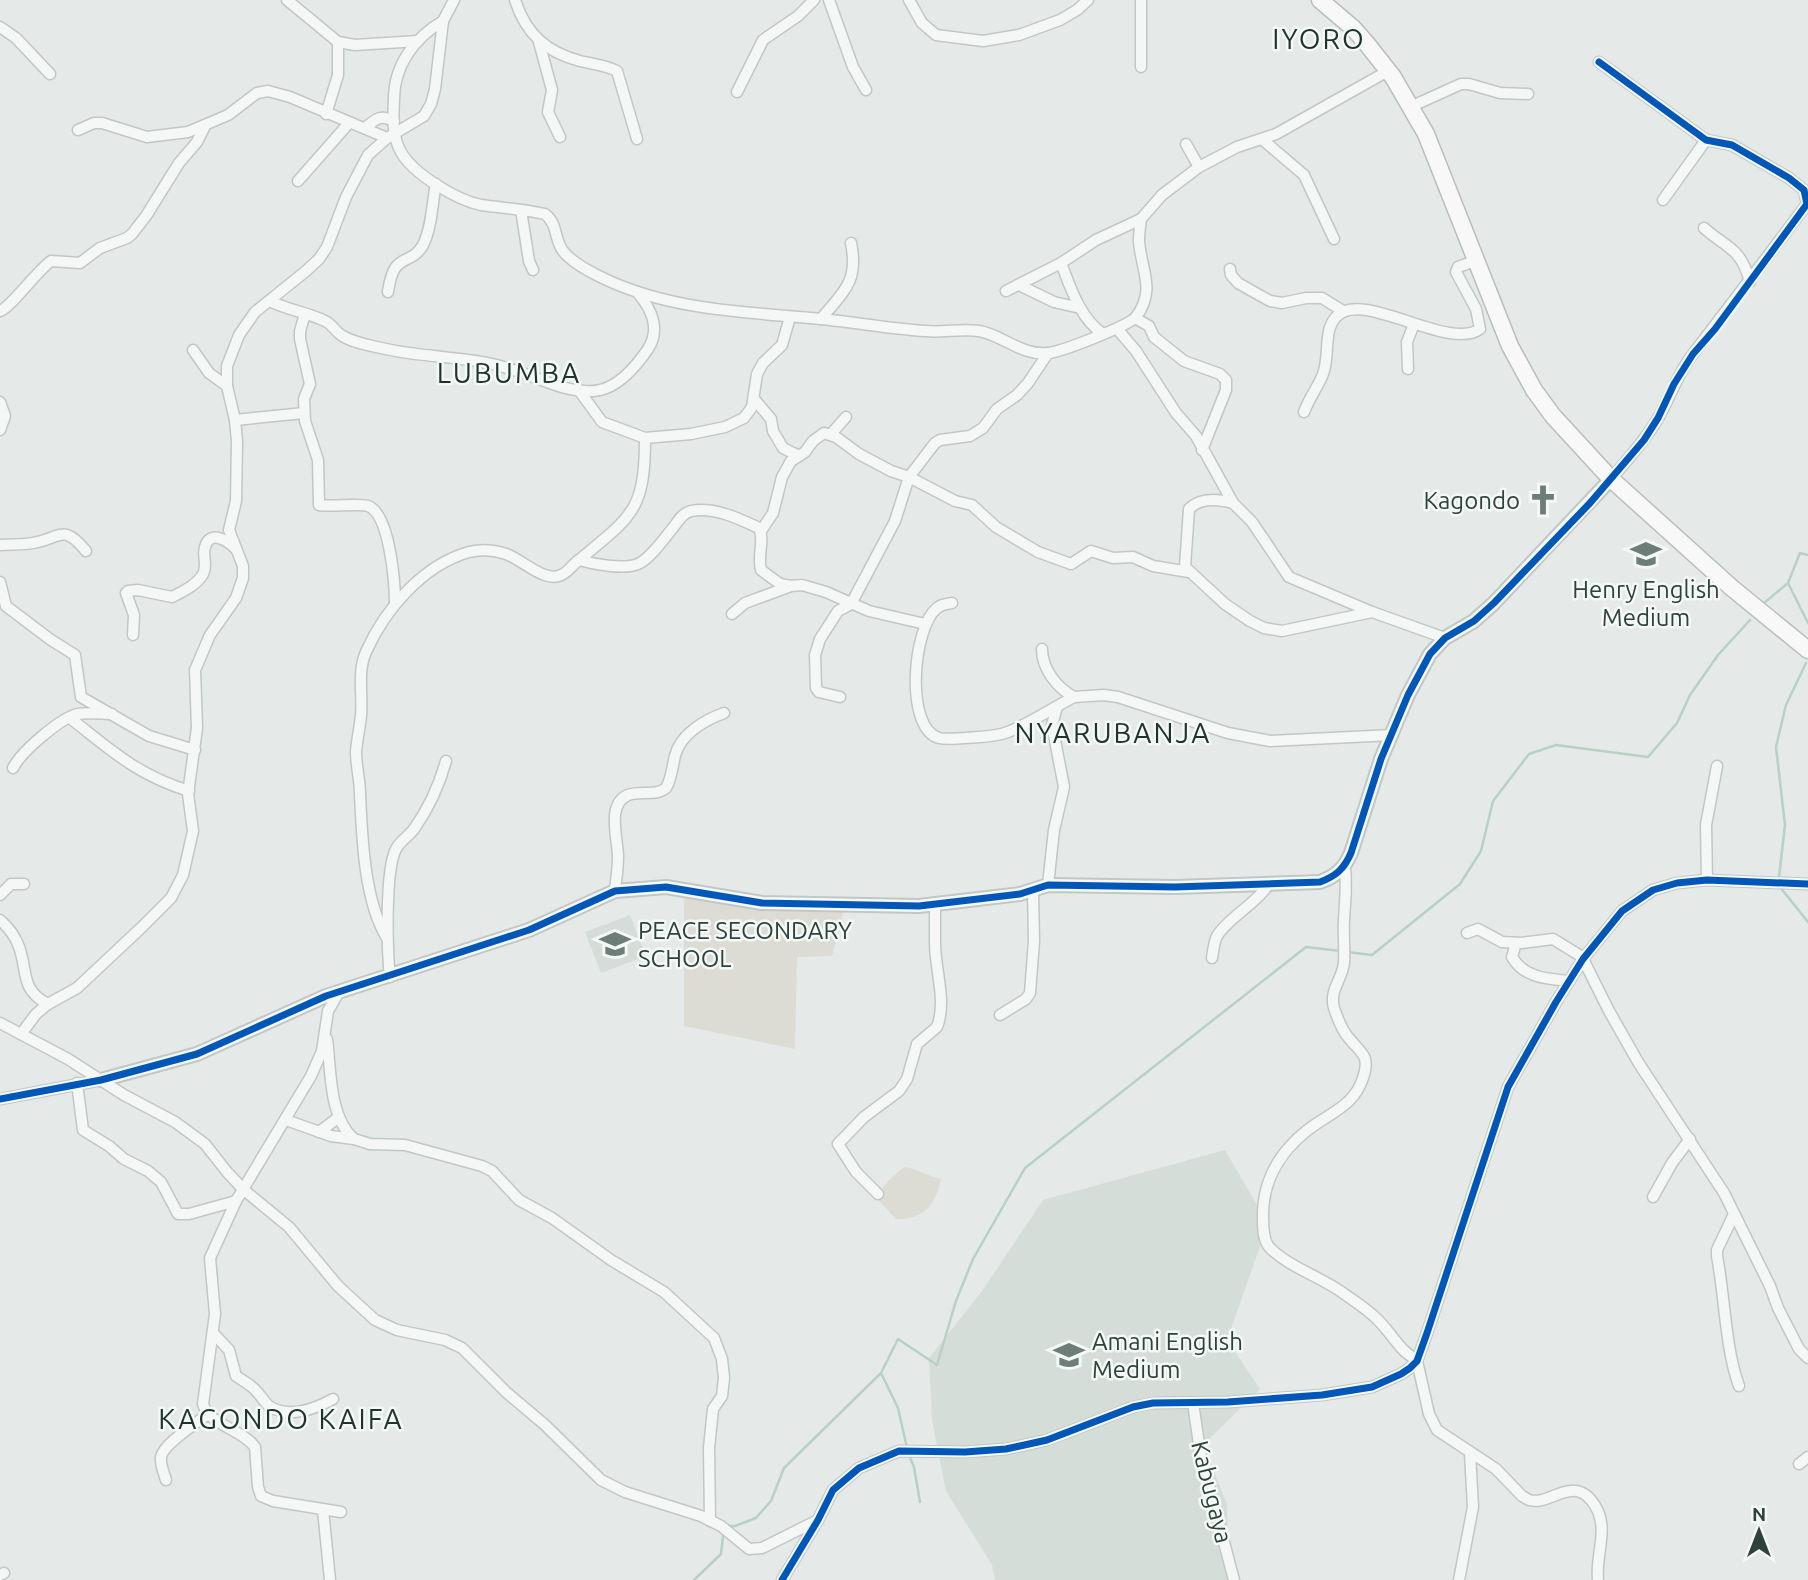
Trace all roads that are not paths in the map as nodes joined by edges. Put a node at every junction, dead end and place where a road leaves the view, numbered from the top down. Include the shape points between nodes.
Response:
1 (287, 0) edge
2 (454, 0) edge
3 (516, 0) edge
4 (814, 0) edge
5 (830, 0) edge
6 (909, 0) edge
7 (1088, 0) edge
8 (1141, 0) edge
9 (1320, 0) edge
10 (443, 21) junction
11 (0, 27) edge
12 (418, 41) junction
13 (338, 42) junction
14 (539, 42) junction
15 (1599, 62) dead end
16 (1141, 67) dead end
17 (1388, 71) junction
18 (50, 74) dead end
19 (866, 90) dead end
20 (737, 92) dead end
21 (1528, 94) dead end
22 (1410, 107) junction
23 (326, 114) junction
24 (394, 121) junction
25 (349, 123) junction
26 (205, 126) junction
27 (365, 128) junction
28 (78, 131) dead end
29 (391, 135) junction
30 (560, 137) dead end
31 (637, 139) dead end
32 (1706, 139) junction
33 (1263, 140) junction
34 (1186, 144) dead end
35 (1199, 167) junction
36 (298, 181) dead end
37 (436, 184) junction
38 (1662, 200) dead end
39 (521, 209) junction
40 (1141, 219) junction
41 (1703, 228) dead end
42 (1334, 239) dead end
43 (851, 243) dead end
44 (1475, 261) junction
45 (1061, 264) junction
46 (1230, 269) dead end
47 (533, 270) dead end
48 (1750, 282) junction
49 (1019, 285) junction
50 (1006, 291) dead end
51 (388, 292) dead end
52 (637, 292) junction
53 (270, 301) junction
54 (1080, 308) junction
55 (0, 311) edge
56 (1342, 311) junction
57 (305, 314) junction
58 (790, 317) junction
59 (1135, 318) junction
60 (821, 319) junction
61 (1414, 324) junction
62 (1118, 330) junction
63 (1103, 334) junction
64 (193, 350) dead end
65 (1048, 353) junction
66 (1408, 369) dead end
67 (227, 386) junction
68 (578, 389) junction
69 (754, 399) junction
70 (0, 401) edge
71 (1304, 412) dead end
72 (304, 413) junction
73 (846, 417) dead end
74 (235, 420) junction
75 (0, 430) edge
76 (831, 435) junction
77 (645, 438) junction
78 (1202, 450) junction
79 (799, 456) junction
80 (909, 477) junction
81 (1611, 479) junction
82 (1233, 503) junction
83 (761, 531) junction
84 (0, 545) edge
85 (236, 549) junction
86 (86, 551) dead end
87 (579, 560) junction
88 (1189, 572) junction
89 (0, 582) edge
90 (791, 586) junction
91 (952, 603) dead end
92 (395, 604) junction
93 (850, 604) junction
94 (1372, 612) junction
95 (732, 614) dead end
96 (925, 624) junction
97 (133, 635) dead end
98 (1445, 638) junction
99 (1042, 649) dead end
100 (1808, 650) edge
101 (840, 697) dead end
102 (1074, 698) junction
103 (1057, 707) junction
104 (724, 713) dead end
105 (113, 714) junction
106 (70, 718) junction
107 (1392, 735) junction
108 (195, 750) junction
109 (446, 761) dead end
110 (1717, 766) dead end
111 (13, 768) dead end
112 (189, 791) junction
113 (1345, 867) junction
114 (1707, 880) junction
115 (24, 884) dead end
116 (1269, 884) junction
117 (1808, 884) edge
118 (1048, 885) junction
119 (1034, 890) junction
120 (615, 891) junction
121 (0, 895) edge
122 (935, 904) junction
123 (0, 919) edge
124 (1467, 933) dead end
125 (387, 938) junction
126 (1516, 943) junction
127 (1212, 958) dead end
128 (1584, 959) junction
129 (390, 976) junction
130 (1569, 981) junction
131 (340, 992) junction
132 (48, 1004) junction
133 (1000, 1015) dead end
134 (0, 1023) edge
135 (326, 1032) junction
136 (21, 1034) junction
137 (101, 1080) junction
138 (77, 1083) junction
139 (0, 1099) edge
140 (339, 1117) junction
141 (286, 1120) junction
142 (319, 1132) junction
143 (354, 1139) junction
144 (1690, 1139) junction
145 (244, 1190) junction
146 (878, 1194) dead end
147 (1653, 1197) dead end
148 (236, 1201) junction
149 (1734, 1214) junction
150 (213, 1333) junction
151 (1808, 1358) edge
152 (1417, 1360) junction
153 (1739, 1386) dead end
154 (333, 1399) dead end
155 (1193, 1403) junction
156 (208, 1415) junction
157 (1470, 1453) junction
158 (1808, 1457) edge
159 (1799, 1464) dead end
160 (166, 1480) dead end
161 (323, 1510) junction
162 (341, 1512) dead end
163 (818, 1520) junction
164 (710, 1521) junction
165 (330, 1580) edge
166 (782, 1580) edge
167 (1234, 1580) edge
168 (1459, 1580) edge
169 (1598, 1580) edge

1 - 13 street
2 - 10 street
3 - 14 street
4 - 20 street via 763,40
5 - 19 street via 853,67
6 - 7 street via 922,23 936,35 983,41 1019,35 1060,20
8 - 16 street
9 - 17 highway via 1353,28
10 - 12 street
10 - 29 street via 431,104 424,116
11 - 18 street via 16,37
12 - 13 street
12 - 24 street via 394,80
13 - 23 street via 338,75
14 - 30 street via 550,80 548,112
14 - 31 street via 559,54 617,71
15 - 32 street
17 - 22 highway
17 - 33 street
21 - 22 street via 1461,84
22 - 44 highway via 1426,134
23 - 25 street
23 - 26 street via 268,92 250,97
24 - 27 street via 377,117
24 - 29 street
25 - 27 street
25 - 36 street
26 - 28 street via 147,136 102,123
26 - 55 street via 127,238 100,248 80,263 51,261
27 - 29 street
29 - 37 street via 401,154
29 - 53 street via 372,150 361,167 319,259
32 - 38 street
32 - 48 street via 1732,145 1768,165 1804,190 1807,197 1807,204
33 - 35 street via 1237,147
33 - 42 street via 1304,174
34 - 35 street
35 - 40 street via 1162,195
37 - 39 street via 478,204
37 - 51 street via 426,238 415,254 396,264
39 - 47 street
39 - 52 street via 551,219 564,253 573,260
40 - 45 street via 1087,245
40 - 59 street via 1139,242 1147,280
41 - 48 street via 1738,254
43 - 60 street via 851,279
44 - 61 street via 1455,272 1476,309 1480,328 1471,334
44 - 81 highway via 1510,346 1534,390 1575,443
45 - 49 street
45 - 54 street
46 - 56 street via 1238,283 1270,301 1322,298
48 - 81 street via 1693,354 1644,440
49 - 50 street
49 - 54 street via 1054,302
52 - 58 street via 747,314
52 - 68 street via 652,314 650,346 615,383 601,390
53 - 57 street
53 - 67 street via 255,312 239,335 227,366
54 - 63 street
56 - 61 street via 1374,311
56 - 71 street via 1329,330 1323,374
57 - 68 street via 325,321 351,340 508,368
57 - 72 street via 300,339 310,384
58 - 60 street
58 - 69 street via 782,345 757,374
59 - 62 street
59 - 78 street via 1184,360 1226,380
60 - 65 street via 929,332 982,331 1016,348
61 - 66 street via 1407,342
62 - 63 street
62 - 78 street
63 - 65 street
64 - 67 street via 209,373
65 - 80 street via 1028,383 997,409 983,428 970,436 935,443
67 - 74 street
68 - 77 street via 602,422
69 - 77 street via 744,418 725,427
69 - 79 street via 771,419 783,448
70 - 75 street via 5,416
72 - 74 street
72 - 92 street via 318,460 319,505 366,505 373,511 384,527 395,576
73 - 76 street
74 - 85 street via 236,501 229,530
76 - 79 street via 820,435
76 - 80 street
77 - 87 street via 641,491 631,514
78 - 82 street
79 - 83 street via 786,468 773,513
80 - 88 street via 972,505 996,527 1064,563 1072,565 1096,552
80 - 93 street via 895,521
81 - 98 street via 1494,603
81 - 100 highway
82 - 88 street via 1215,499 1189,509 1184,561
82 - 94 street via 1252,522 1289,577
83 - 87 street via 724,514 692,511 635,565
83 - 90 street via 761,570
84 - 86 street via 36,543 60,534 77,539
85 - 97 street via 223,539 210,539 202,576 172,597 128,591
85 - 108 street via 243,566 241,588 195,670
87 - 92 street via 564,574 550,576 508,554 469,552 437,567
88 - 94 street via 1237,613 1264,628 1296,629
89 - 105 street via 6,606 75,655 81,697
90 - 93 street via 814,587
90 - 95 street via 745,603
91 - 96 street via 936,608
92 - 125 street via 365,654 356,752 371,895
93 - 96 street
93 - 101 street via 830,622 815,655 816,688
94 - 98 street
96 - 103 street via 918,658 917,712 928,732 946,738 1006,733
98 - 107 street via 1424,664
99 - 102 street via 1052,678
102 - 103 street
102 - 107 street via 1118,697 1228,733 1270,741
103 - 118 street via 1052,725 1064,787
104 - 120 street via 704,720 678,747 666,788 631,794 619,803
105 - 106 street
105 - 108 street via 149,736
106 - 111 street via 29,748
106 - 112 street via 130,765
107 - 113 street
108 - 112 street
109 - 125 street via 437,791 395,851
110 - 114 street via 1706,825
112 - 132 street via 192,836 183,875 171,898 77,988
113 - 116 street via 1320,882
113 - 152 street via 1344,961 1332,998 1347,1037 1366,1059 1366,1068 1350,1103 1296,1139 1279,1159 1265,1192 1264,1236 1270,1249 1375,1317 1404,1352
114 - 117 street
114 - 128 street via 1677,883 1635,900
115 - 121 street via 11,884
116 - 118 street
116 - 127 street via 1255,903 1218,935
118 - 119 street
119 - 122 street
119 - 133 street via 1030,993
120 - 122 street via 666,887 762,903
120 - 129 street via 530,930
122 - 146 street via 940,989 937,1027 917,1044 899,1091 838,1144
123 - 132 street via 20,948 30,989
124 - 126 street via 1478,929 1492,938
125 - 129 street
126 - 128 street via 1553,939
126 - 130 street via 1513,957 1522,968 1539,977
128 - 130 street
128 - 144 street via 1620,1032
129 - 131 street
130 - 152 street via 1508,1087
131 - 135 street via 328,1011
131 - 137 street via 197,1054
132 - 136 street
134 - 136 street
135 - 140 street
135 - 141 street via 312,1076
136 - 137 street
137 - 138 street
137 - 145 street via 205,1144
138 - 139 street
138 - 148 street via 83,1130 161,1182 178,1214
140 - 142 street
140 - 143 street
141 - 142 street
141 - 145 street
142 - 143 street
143 - 164 street via 405,1145 492,1171 520,1200 664,1292 705,1328 719,1349 724,1378 722,1396 713,1409 709,1448
144 - 147 street
144 - 149 street
145 - 148 street
145 - 164 street via 289,1227 338,1286 376,1320 462,1348 601,1480
148 - 150 street via 210,1258
149 - 151 street via 1799,1349
149 - 153 street via 1717,1256
150 - 154 street via 229,1350 236,1376 252,1386 268,1406 312,1410
150 - 156 street via 203,1397
152 - 155 street via 1379,1385 1354,1391
152 - 157 street via 1433,1423
155 - 163 street via 1153,1402 1047,1440 1006,1449 899,1451 845,1479 833,1490
155 - 167 street, Kabugaya via 1200,1451
156 - 160 street via 163,1452
156 - 161 street via 255,1447 261,1496
157 - 168 street via 1473,1507
157 - 169 street via 1496,1469 1528,1500 1572,1491 1586,1495 1602,1522
158 - 159 street
161 - 162 street
161 - 165 street
163 - 164 street via 758,1549 746,1547
163 - 166 street

